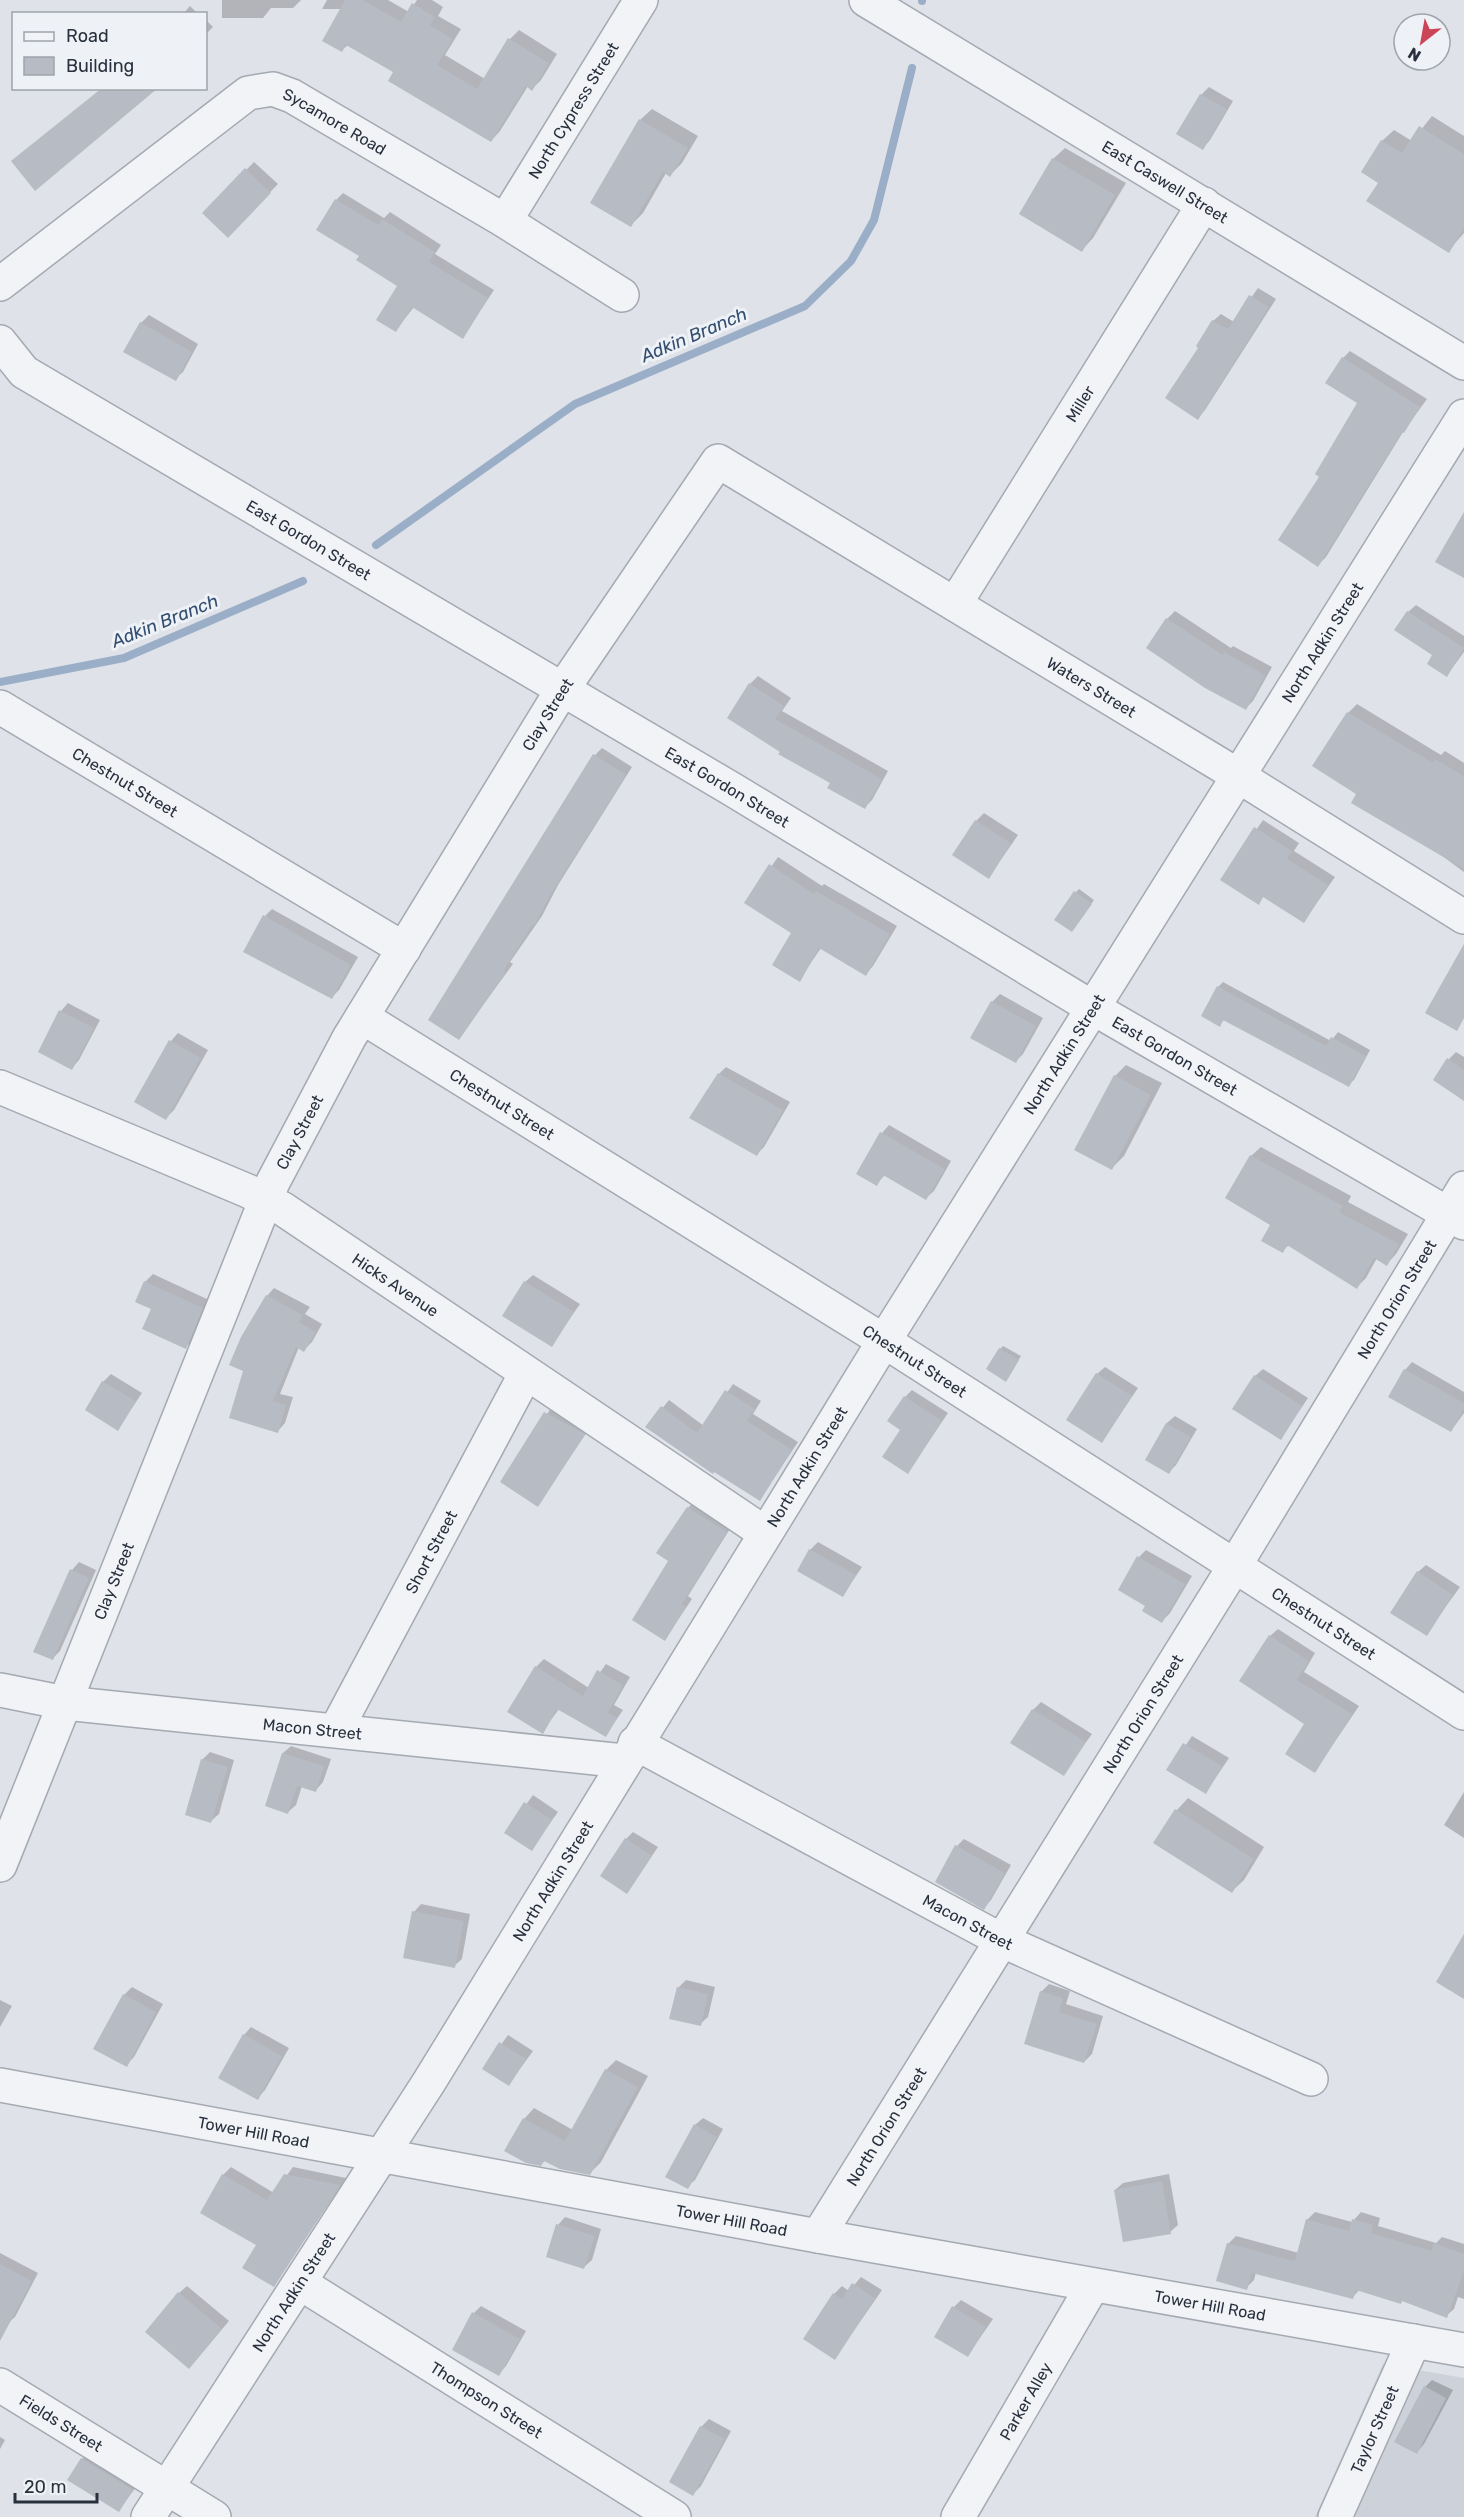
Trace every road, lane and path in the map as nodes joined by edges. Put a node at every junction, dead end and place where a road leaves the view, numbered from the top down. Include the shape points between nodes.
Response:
1 (641, 0) edge
2 (866, 0) edge
3 (1203, 204) junction
4 (505, 220) junction
5 (0, 284) edge
6 (622, 295) dead end
7 (0, 342) edge
8 (1464, 363) edge
9 (1464, 416) edge
10 (718, 461) joint
11 (955, 604) junction
12 (562, 690) junction
13 (0, 707) edge
14 (1238, 776) junction
15 (1464, 916) edge
16 (404, 949) junction
17 (1093, 1008) junction
18 (362, 1017) junction
19 (0, 1087) edge
20 (265, 1200) junction
21 (1459, 1208) edge
22 (884, 1341) junction
23 (526, 1372) junction
24 (765, 1533) junction
25 (1234, 1567) junction
26 (0, 1690) edge
27 (65, 1703) junction
28 (1464, 1713) edge
29 (336, 1730) junction
30 (630, 1752) junction
31 (0, 1865) edge
32 (1003, 1941) junction
33 (1311, 2079) dead end
34 (0, 2085) edge
35 (381, 2157) junction
36 (818, 2236) junction
37 (300, 2283) junction
38 (1093, 2285) junction
39 (1413, 2341) junction
40 (1464, 2350) edge
41 (0, 2385) edge
42 (168, 2487) junction
43 (148, 2517) edge
44 (214, 2517) edge
45 (674, 2517) edge
46 (958, 2517) edge
47 (1335, 2517) edge

1 - 4 street, North Cypress Street
2 - 3 street, East Caswell Street
3 - 8 street, East Caswell Street
3 - 11 street, Miller
4 - 5 street, Sycamore Road via 292,96 273,89 248,93
4 - 6 street, Sycamore Road
7 - 12 street, East Gordon Street via 24,372
9 - 14 street, North Adkin Street
10 - 11 street, Waters Street
10 - 12 street, Clay Street
11 - 14 street, Waters Street
12 - 16 street, Clay Street
12 - 17 street, East Gordon Street
13 - 16 street, Chestnut Street
14 - 15 street, Waters Street
14 - 17 street, North Adkin Street
16 - 18 street, Clay Street
17 - 21 street, East Gordon Street
17 - 22 street, North Adkin Street
18 - 20 street, Clay Street
18 - 22 street, Chestnut Street
19 - 20 street, Hicks Avenue
20 - 23 street, Hicks Avenue
20 - 27 street, Clay Street
21 - 25 street, North Orion Street
22 - 24 street, North Adkin Street
22 - 25 street, Chestnut Street
23 - 24 street, Hicks Avenue
23 - 29 street, Short Street
24 - 30 street, North Adkin Street
25 - 28 street, Chestnut Street
25 - 32 street, North Orion Street
26 - 27 street, Macon Street
27 - 29 street, Macon Street
27 - 31 street, Clay Street
29 - 30 street, Macon Street
30 - 32 street, Macon Street
30 - 35 street, North Adkin Street
32 - 33 street, Macon Street
32 - 36 street, North Orion Street
34 - 35 street, Tower Hill Road
35 - 36 street, Tower Hill Road
35 - 37 street, North Adkin Street
36 - 38 street, Tower Hill Road
37 - 42 street, North Adkin Street
37 - 45 street, Thompson Street
38 - 39 street, Tower Hill Road
38 - 46 street, Parker Alley
39 - 40 street, Tower Hill Road
39 - 47 street, Taylor Street
41 - 42 street, Fields Street
42 - 43 street, North Adkin Street
42 - 44 street, Fields Street

